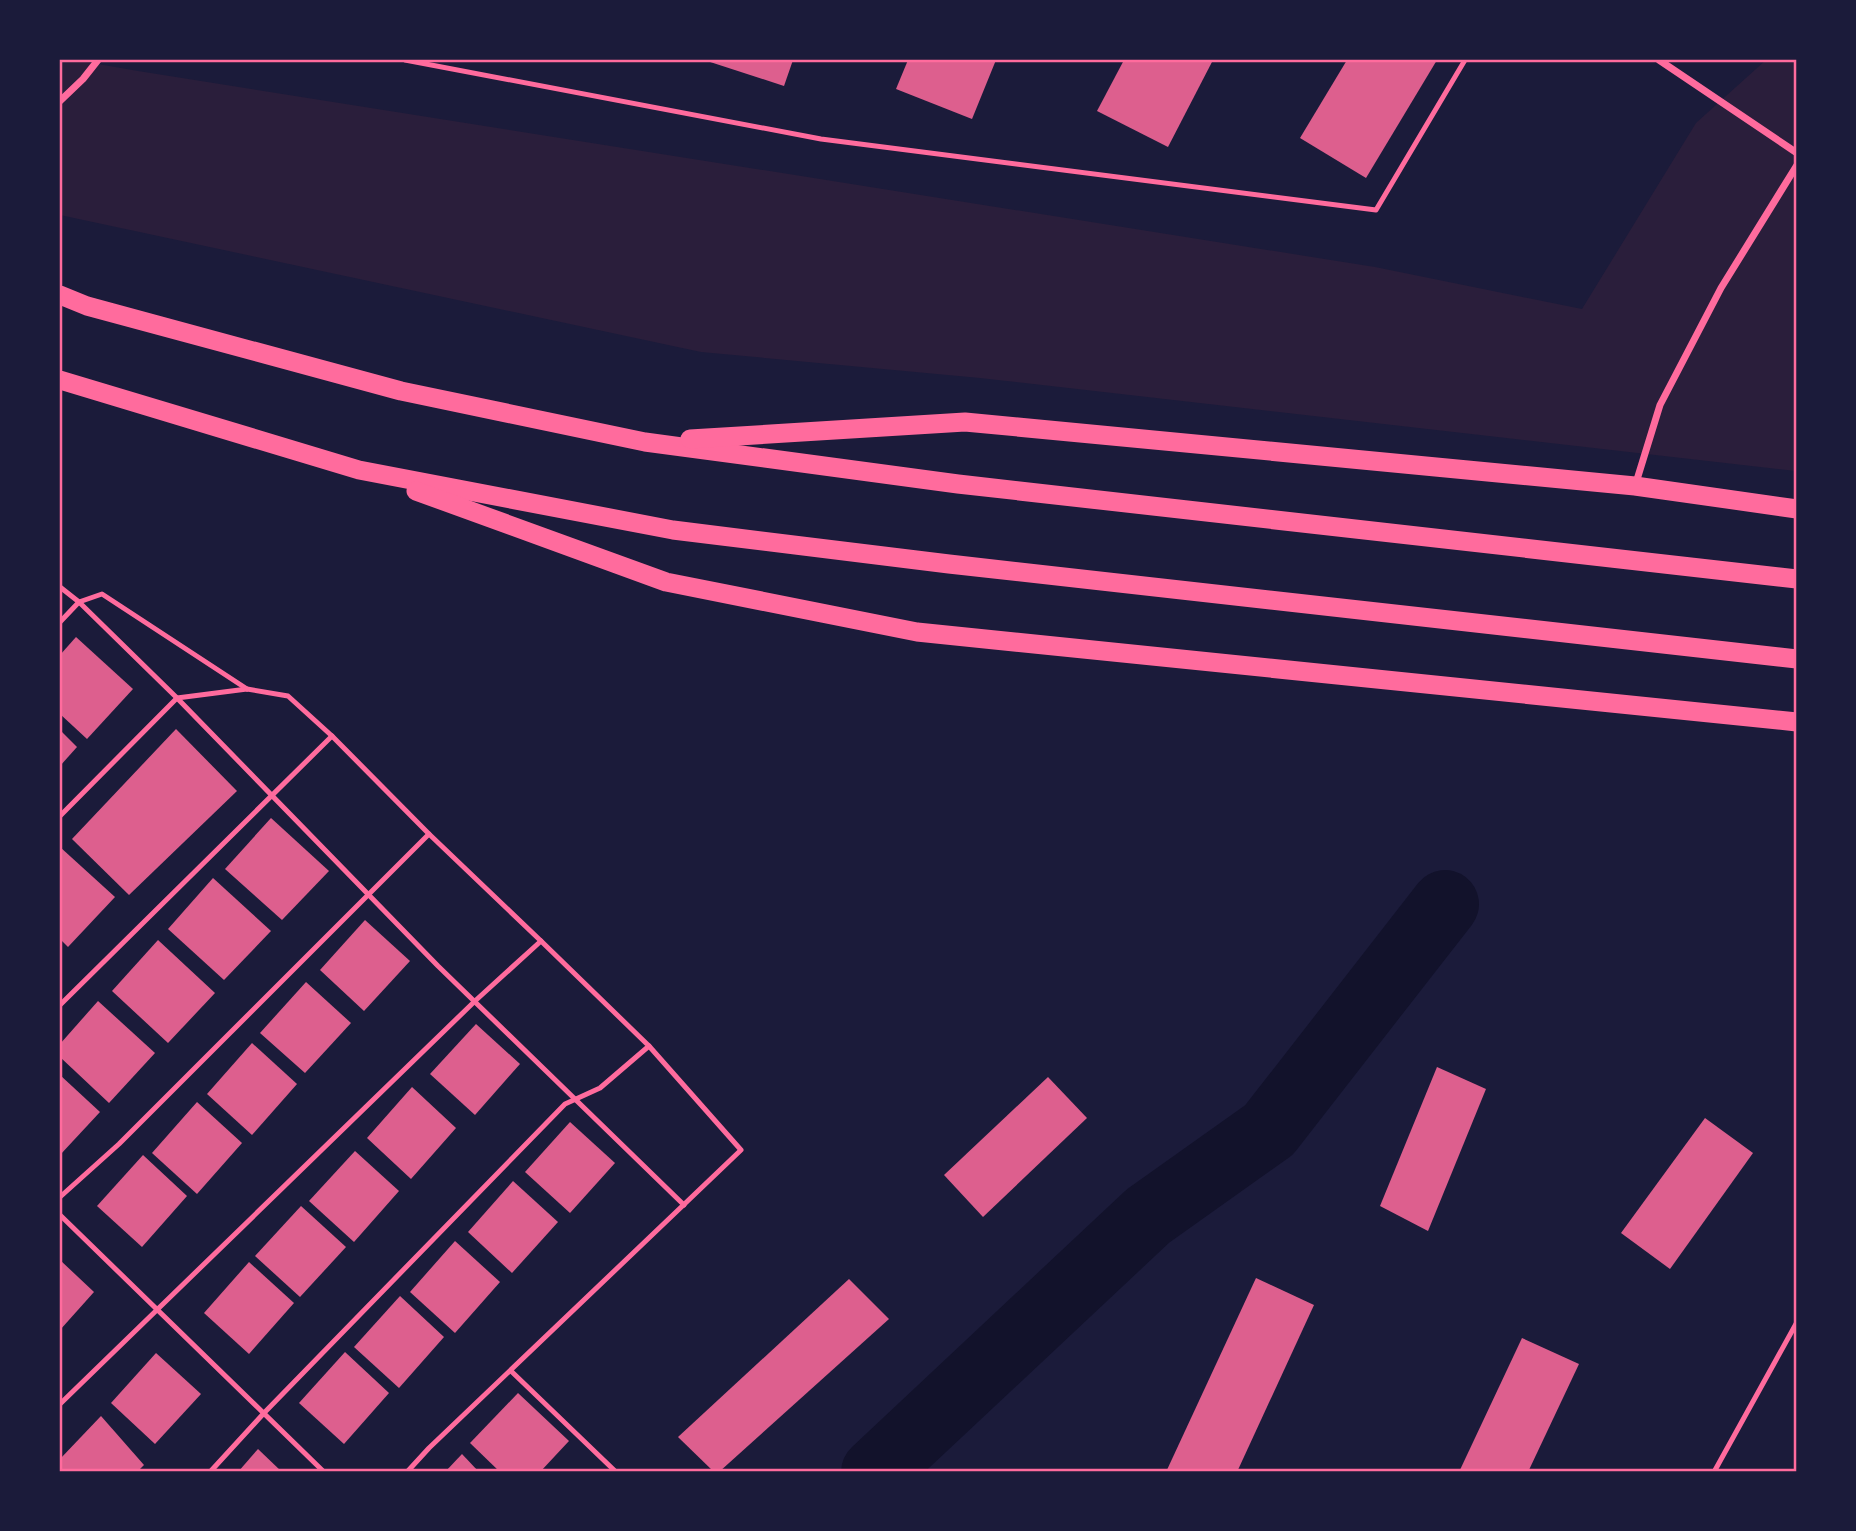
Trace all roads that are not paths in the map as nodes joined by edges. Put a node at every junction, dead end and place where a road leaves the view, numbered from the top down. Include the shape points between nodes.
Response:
1 (98, 60) edge
2 (405, 60) edge
3 (1465, 60) edge
4 (1659, 60) edge
5 (60, 102) edge
6 (1797, 153) edge
7 (1797, 165) edge
8 (60, 295) edge
9 (60, 380) edge
10 (645, 442) junction
11 (359, 470) junction
12 (1635, 486) junction
13 (1797, 509) edge
14 (1797, 579) edge
15 (60, 587) edge
16 (79, 603) junction
17 (60, 622) edge
18 (1793, 659) edge
19 (247, 689) junction
20 (177, 698) junction
21 (1797, 722) edge
22 (332, 736) junction
23 (272, 796) junction
24 (60, 816) edge
25 (429, 834) junction
26 (368, 894) junction
27 (541, 941) junction
28 (475, 1001) junction
29 (60, 1005) edge
30 (649, 1046) junction
31 (576, 1099) junction
32 (60, 1197) edge
33 (684, 1206) junction
34 (60, 1215) edge
35 (157, 1310) junction
36 (1797, 1322) edge
37 (511, 1371) junction
38 (60, 1404) edge
39 (264, 1413) junction
40 (210, 1472) edge
41 (324, 1472) edge
42 (407, 1472) edge
43 (615, 1472) edge
44 (1714, 1472) edge

1 - 5 street
2 - 3 lane via 821,139 1376,210
4 - 6 street
7 - 12 street via 1721,288 1660,405
8 - 10 highway via 100,310 401,391
9 - 11 highway
10 - 12 highway via 965,422
10 - 14 highway via 958,484
11 - 18 highway via 673,530
11 - 21 highway via 666,582 918,632
12 - 13 highway
15 - 16 lane
16 - 17 lane
16 - 19 lane via 102,594
16 - 20 lane
19 - 20 lane
19 - 22 lane via 288,696
20 - 23 lane
20 - 24 lane
22 - 23 lane
22 - 25 lane
23 - 26 lane
23 - 29 lane
25 - 26 lane
25 - 27 lane
26 - 28 lane
26 - 32 lane via 119,1144
27 - 28 lane
27 - 30 lane
28 - 31 lane
28 - 35 lane
30 - 31 lane via 600,1088
30 - 33 lane via 741,1150
31 - 33 lane
31 - 39 lane via 565,1104
33 - 37 lane
34 - 35 lane
35 - 38 lane
35 - 39 lane
36 - 44 lane
37 - 42 lane
37 - 43 lane
39 - 40 lane
39 - 41 lane

